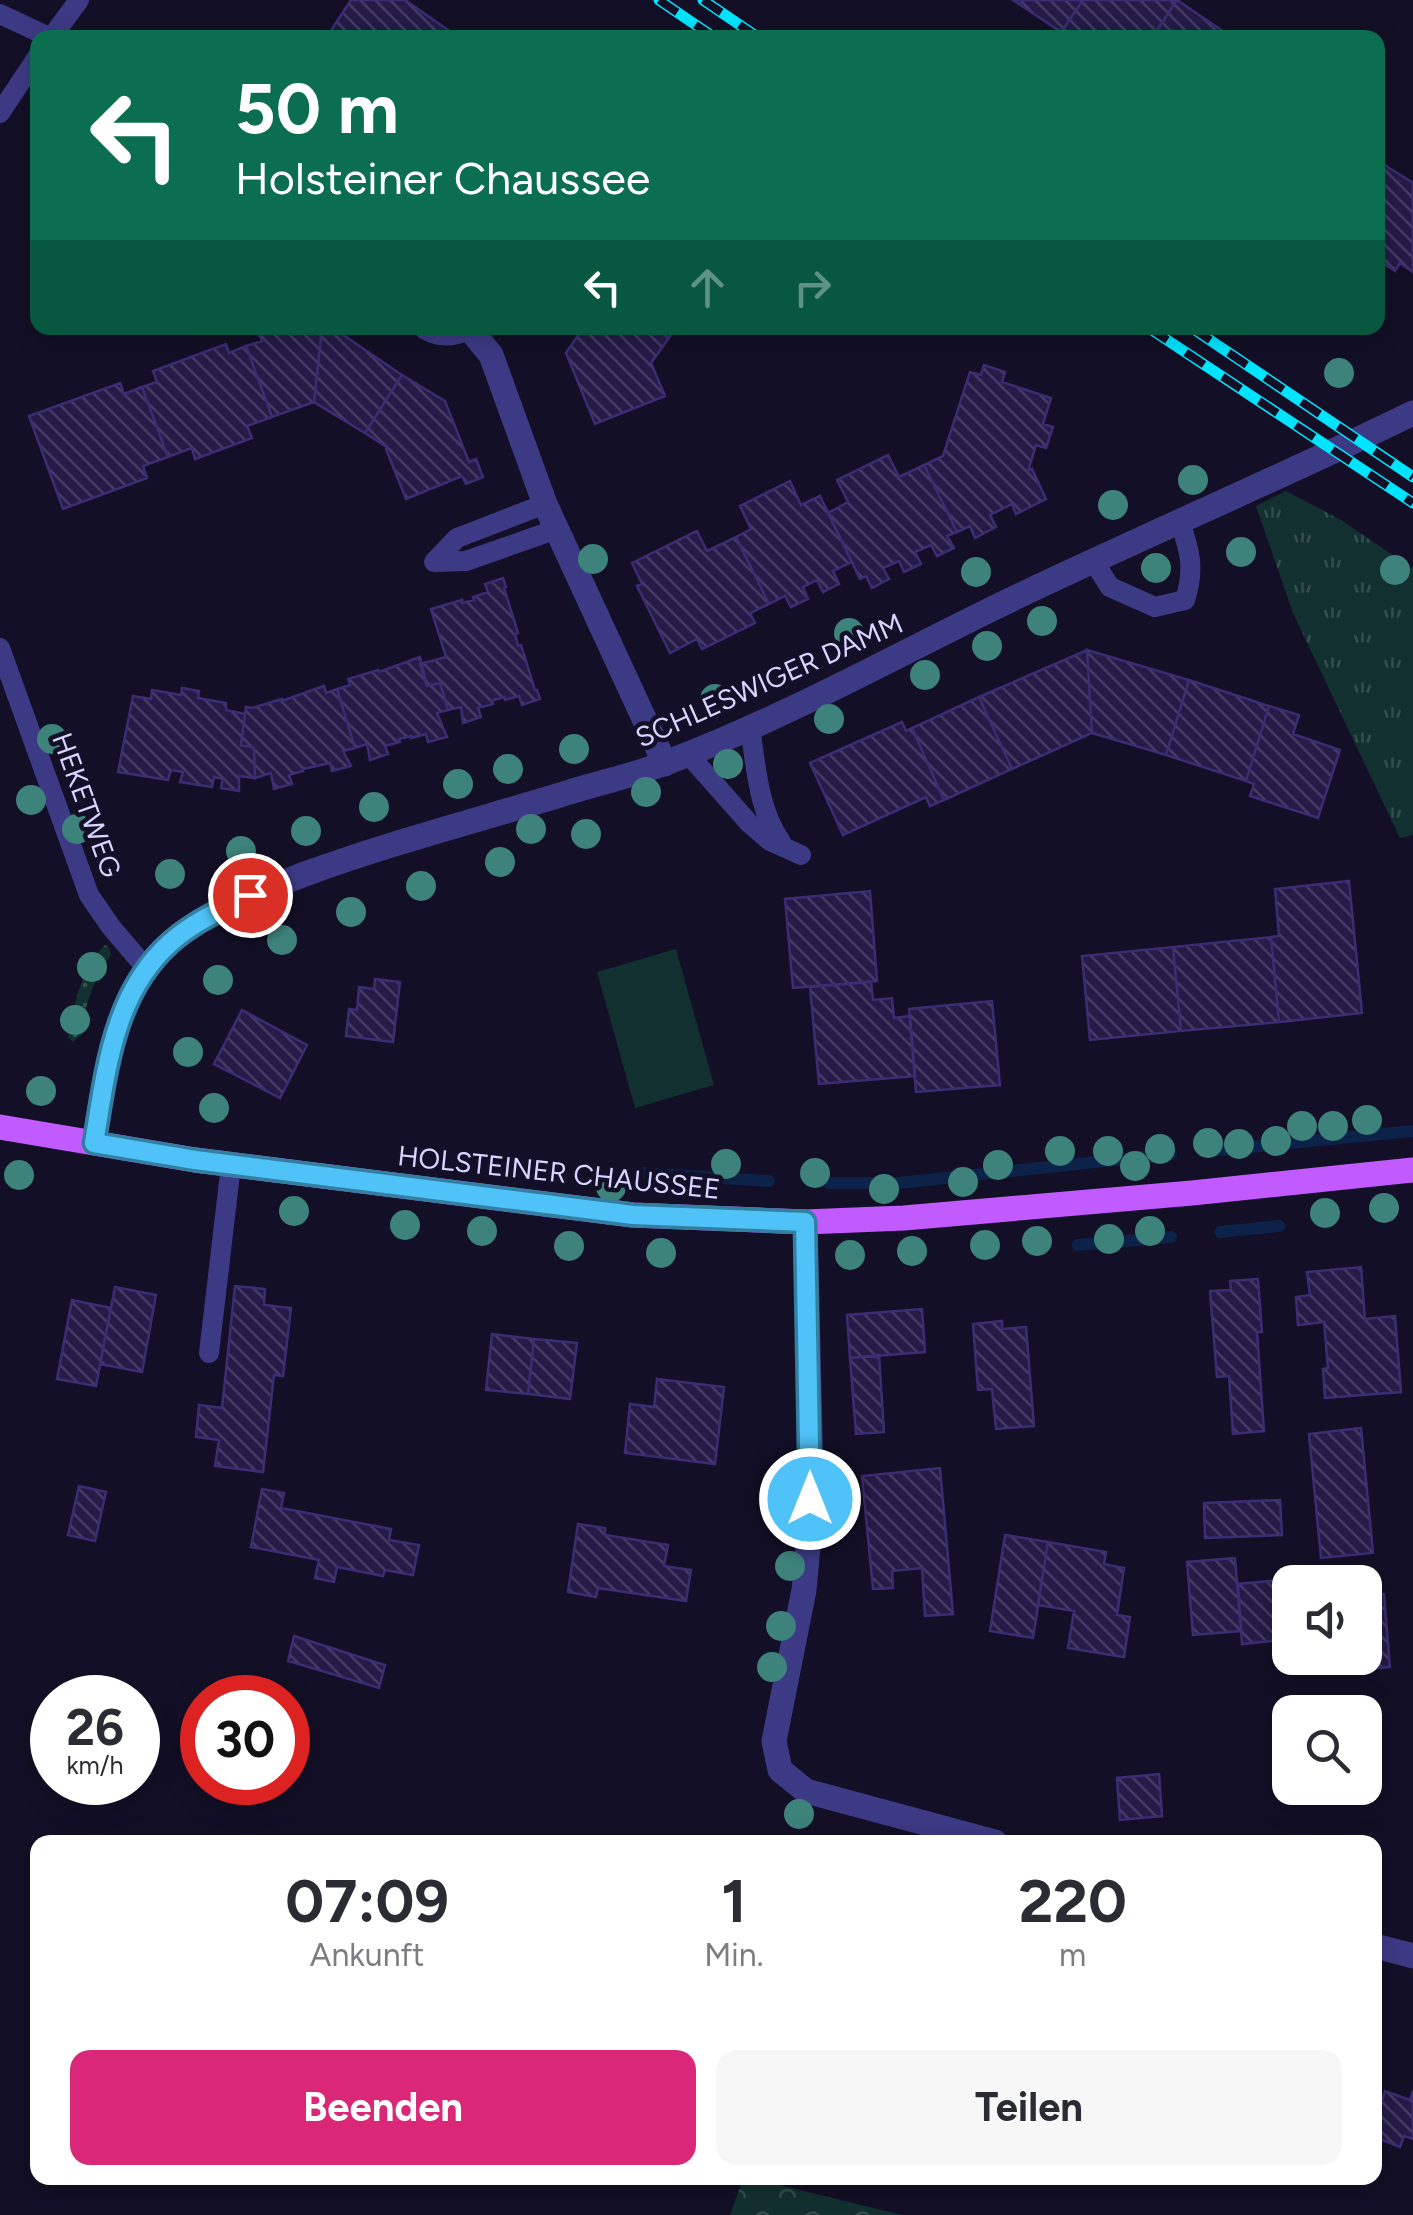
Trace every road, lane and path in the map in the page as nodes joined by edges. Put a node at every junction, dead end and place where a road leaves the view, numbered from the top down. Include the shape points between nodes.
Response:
1 (79, 0) edge
2 (0, 14) edge
3 (34, 30) edge
4 (57, 30) edge
5 (30, 68) edge
6 (0, 113) edge
7 (474, 335) edge
8 (1413, 413) edge
9 (545, 504) junction
10 (1180, 522) junction
11 (556, 529) junction
12 (1094, 562) junction
13 (0, 648) edge
14 (750, 728) junction
15 (677, 759) junction
16 (146, 968) junction
17 (0, 1127) edge
18 (94, 1143) junction
19 (231, 1165) junction
20 (1413, 1170) edge
21 (805, 1222) junction
22 (209, 1353) dead end
23 (969, 1835) edge
24 (1382, 1948) edge
25 (1413, 1956) edge

1 - 4 lane
2 - 3 lane
5 - 6 lane
7 - 9 street via 492,356
8 - 10 street, SCHLESWIGER DAMM
9 - 11 street
9 - 11 lane via 457,538 434,562 466,560
10 - 12 street, SCHLESWIGER DAMM
10 - 12 lane via 1192,578 1186,600 1155,607 1110,587
11 - 15 street
12 - 14 street, SCHLESWIGER DAMM
13 - 16 lane, HEKETWEG via 89,896
14 - 15 street, SCHLESWIGER DAMM
14 - 15 lane via 762,801 772,829 793,852 770,842
15 - 16 street, SCHLESWIGER DAMM via 343,860 250,895 196,923
16 - 18 street, SCHLESWIGER DAMM via 116,1030
17 - 18 main road, HOLSTEINER CHAUSSEE
18 - 19 main road, HOLSTEINER CHAUSSEE
19 - 21 main road, HOLSTEINER CHAUSSEE via 633,1215
19 - 22 lane
20 - 21 main road, HOLSTEINER CHAUSSEE
21 - 23 street via 810,1525 774,1741 780,1770 806,1791
24 - 25 street

